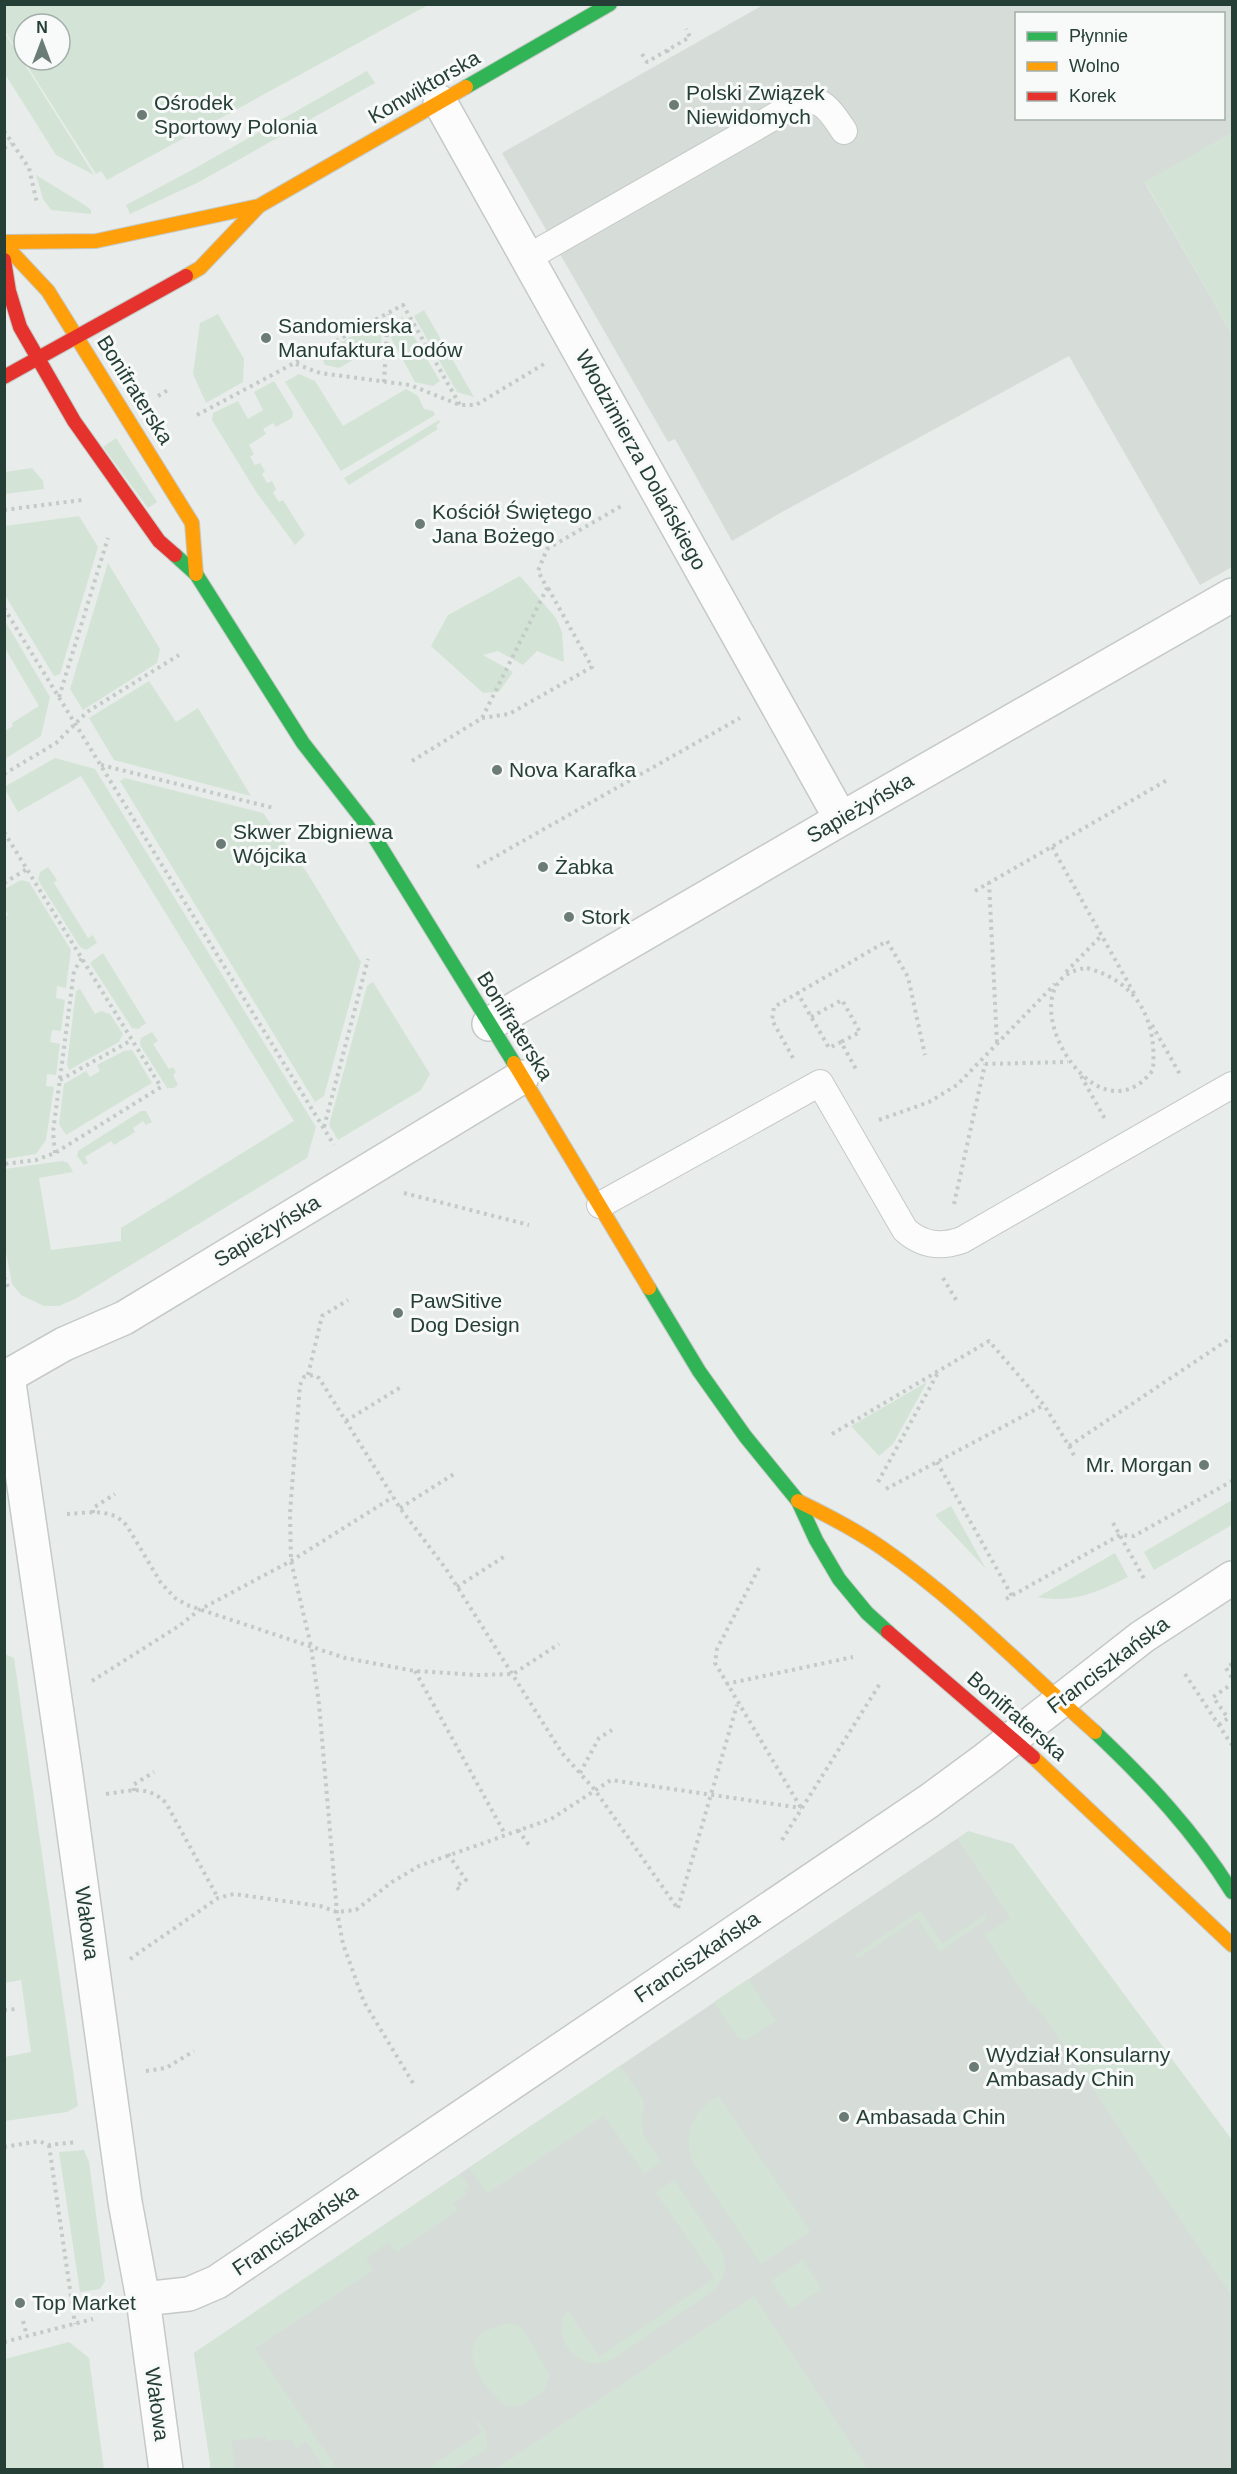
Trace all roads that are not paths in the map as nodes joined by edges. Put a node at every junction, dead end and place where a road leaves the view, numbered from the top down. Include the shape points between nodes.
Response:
1 (610, 4) edge
2 (440, 102) junction
3 (844, 131) dead end
4 (259, 206) junction
5 (4, 243) edge
6 (527, 258) junction
7 (4, 260) edge
8 (78, 337) junction
9 (37, 359) junction
10 (4, 377) edge
11 (196, 574) junction
12 (1233, 595) edge
13 (841, 819) junction
14 (489, 1024) junction
15 (522, 1077) junction
16 (1233, 1085) edge
17 (600, 1205) junction
18 (6, 1370) edge
19 (798, 1501) junction
20 (1233, 1578) edge
21 (1060, 1701) junction
22 (1012, 1739) junction
23 (1233, 1892) edge
24 (1233, 1945) edge
25 (143, 2299) junction
26 (166, 2469) edge

1 - 2 street, Konwiktorska
2 - 4 street, Konwiktorska
2 - 6 street, Włodzimierza Dolańskiego
3 - 6 lane via 825,105 814,101 798,104
4 - 5 street, Konwiktorska via 96,241
4 - 8 street, Konwiktorska via 200,268
5 - 8 street, Bonifraterska via 48,291
6 - 13 street, Włodzimierza Dolańskiego
7 - 9 street, Bonifraterska via 14,312
8 - 9 street, Konwiktorska
8 - 11 street, Bonifraterska via 192,523
9 - 10 street, Konwiktorska
9 - 11 street, Bonifraterska via 79,429 159,541
11 - 14 street, Bonifraterska via 303,743 379,843
12 - 13 street, Sapieżyńska
13 - 14 street, Sapieżyńska
14 - 15 street, Bonifraterska
15 - 17 street, Bonifraterska
15 - 18 street, Sapieżyńska via 124,1318
16 - 17 lane via 962,1240 946,1245 922,1242 905,1230 820,1083
17 - 19 street, Bonifraterska via 715,1395
18 - 25 street, Wałowa via 125,2202
19 - 21 street, Bonifraterska via 860,1534 907,1566
19 - 22 street, Bonifraterska via 827,1560 867,1613
20 - 21 street, Franciszkańska via 1142,1637
21 - 22 street, Franciszkańska
21 - 23 street, Bonifraterska via 1118,1753 1168,1806
22 - 24 street, Bonifraterska
22 - 25 street, Franciszkańska via 928,1801 217,2282 189,2294
25 - 26 street, Wałowa

